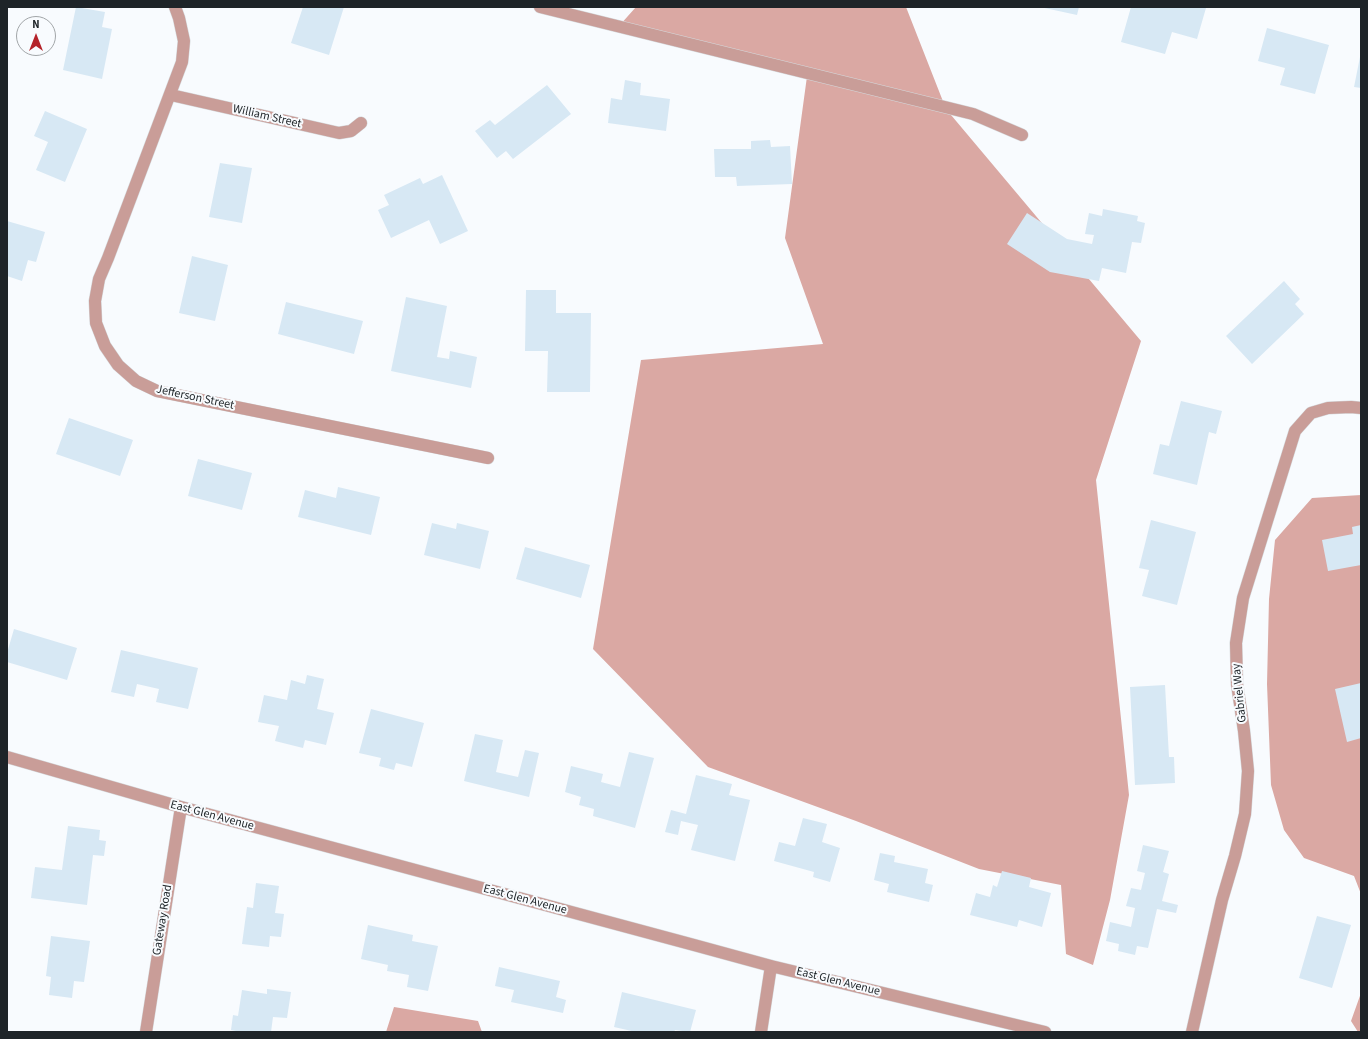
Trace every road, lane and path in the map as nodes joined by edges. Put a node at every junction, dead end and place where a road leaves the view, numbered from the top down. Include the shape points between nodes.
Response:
1 (175, 7) edge
2 (540, 7) edge
3 (171, 95) junction
4 (361, 122) dead end
5 (1022, 135) dead end
6 (1361, 408) edge
7 (488, 458) dead end
8 (7, 756) edge
9 (181, 807) junction
10 (771, 966) junction
11 (146, 1032) edge
12 (761, 1032) edge
13 (1045, 1032) edge
14 (1192, 1032) edge

1 - 3 street, Jefferson Street via 184,41 182,62
2 - 5 street via 973,114
3 - 4 street, William Street via 339,133 351,131
3 - 7 street, Jefferson Street via 99,279 95,301 96,323 105,346 118,366 136,381 157,391
6 - 14 street, Gabriel Way via 1328,408 1311,413 1295,431 1243,598 1236,643 1237,684 1248,771 1245,814 1222,900
8 - 9 street, East Glen Avenue
9 - 10 street, East Glen Avenue
9 - 11 street, Gateway Road
10 - 12 street
10 - 13 street, East Glen Avenue

